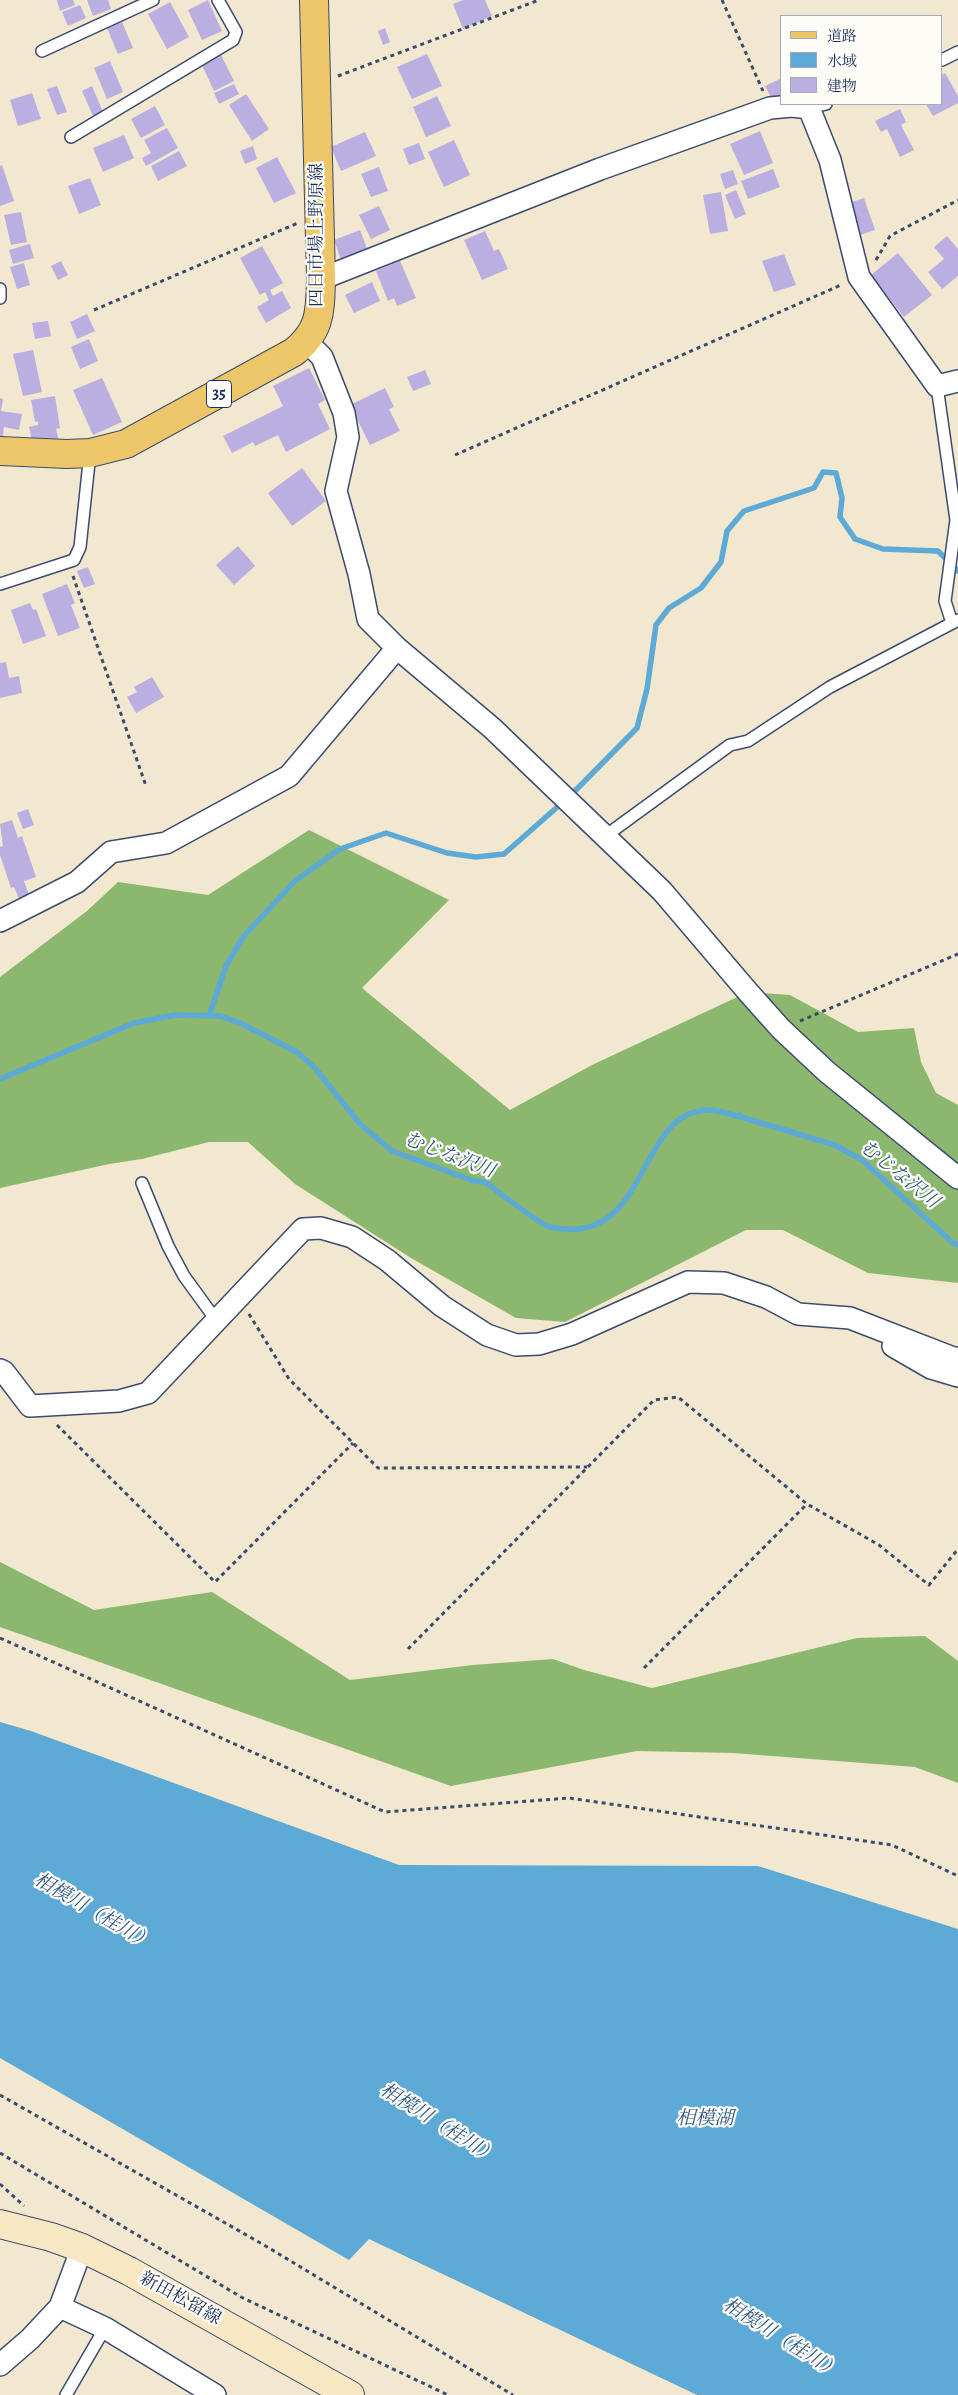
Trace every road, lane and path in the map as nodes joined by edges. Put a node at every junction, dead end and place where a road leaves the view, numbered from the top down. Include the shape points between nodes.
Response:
1 (153, 0) edge
2 (218, 0) edge
3 (314, 0) edge
4 (538, 0) edge
5 (722, 0) edge
6 (42, 51) dead end
7 (958, 52) edge
8 (943, 60) edge
9 (316, 84) junction
10 (818, 106) edge
11 (770, 108) junction
12 (71, 137) dead end
13 (958, 200) edge
14 (319, 214) junction
15 (859, 277) junction
16 (321, 279) junction
17 (0, 289) edge
18 (0, 298) edge
19 (94, 310) dead end
20 (307, 342) junction
21 (958, 381) edge
22 (937, 386) junction
23 (0, 451) edge
24 (90, 452) junction
25 (454, 455) dead end
26 (68, 562) junction
27 (0, 584) edge
28 (955, 622) edge
29 (397, 648) junction
30 (146, 786) dead end
31 (604, 837) junction
32 (0, 921) edge
33 (958, 954) edge
34 (781, 1029) junction
35 (958, 1178) edge
36 (142, 1183) dead end
37 (239, 1297) junction
38 (216, 1320) junction
39 (875, 1328) junction
40 (958, 1358) edge
41 (0, 1370) edge
42 (958, 1376) edge
43 (37, 1405) junction
44 (354, 1443) junction
45 (588, 1467) junction
46 (807, 1504) junction
47 (958, 1549) edge
48 (0, 1638) edge
49 (408, 1649) dead end
50 (644, 1668) dead end
51 (958, 1876) edge
52 (0, 2095) edge
53 (0, 2153) edge
54 (0, 2224) edge
55 (82, 2248) junction
56 (60, 2307) junction
57 (105, 2328) junction
58 (0, 2365) edge
59 (66, 2395) edge
60 (215, 2395) edge
61 (350, 2395) edge
62 (448, 2395) edge
63 (513, 2395) edge

1 - 6 lane
2 - 12 lane via 236,32 233,40
3 - 9 main road, 四日市場上野原線
4 - 9 path
5 - 11 path
7 - 8 lane
9 - 14 main road, 四日市場上野原線
10 - 11 street
10 - 15 street
11 - 16 street via 600,169
13 - 15 path via 890,236 878,257
14 - 16 main road, 四日市場上野原線
14 - 19 path
15 - 22 street
15 - 25 path
16 - 20 main road, 四日市場上野原線 via 319,315
17 - 18 lane
20 - 24 main road, 35 via 138,440
20 - 29 street via 322,357 344,413 348,437 336,492 368,619
21 - 22 street
22 - 28 lane via 956,520 945,601
23 - 24 main road, 35
24 - 26 lane via 80,547 74,560
26 - 27 lane
26 - 30 path
28 - 31 lane via 830,687 748,741 730,745
29 - 31 street via 492,728
29 - 32 street via 289,776 166,843 111,852 77,882
31 - 34 street via 662,891
33 - 34 path
34 - 35 street via 827,1072
36 - 38 lane via 172,1254
37 - 38 street
37 - 39 street via 302,1229 321,1228 352,1237 387,1260 442,1306 487,1335 516,1345 539,1344 572,1334 688,1282 724,1283 798,1314 850,1318
37 - 44 path via 289,1379
38 - 43 street via 148,1393 120,1401
39 - 40 street
39 - 42 street via 888,1343 931,1368
41 - 43 street via 30,1406
43 - 44 path via 215,1582
44 - 45 path via 378,1468
45 - 46 path via 654,1400 678,1397
45 - 49 path
46 - 47 path via 879,1545 929,1585
46 - 50 path
48 - 51 path via 385,1812 569,1798 892,1845
52 - 63 path via 264,2245
53 - 62 path via 241,2297
54 - 55 main road, 新田松留線 via 51,2236
55 - 56 street
55 - 61 main road, 新田松留線 via 173,2294
56 - 57 street
56 - 58 street
57 - 59 lane
57 - 60 street

